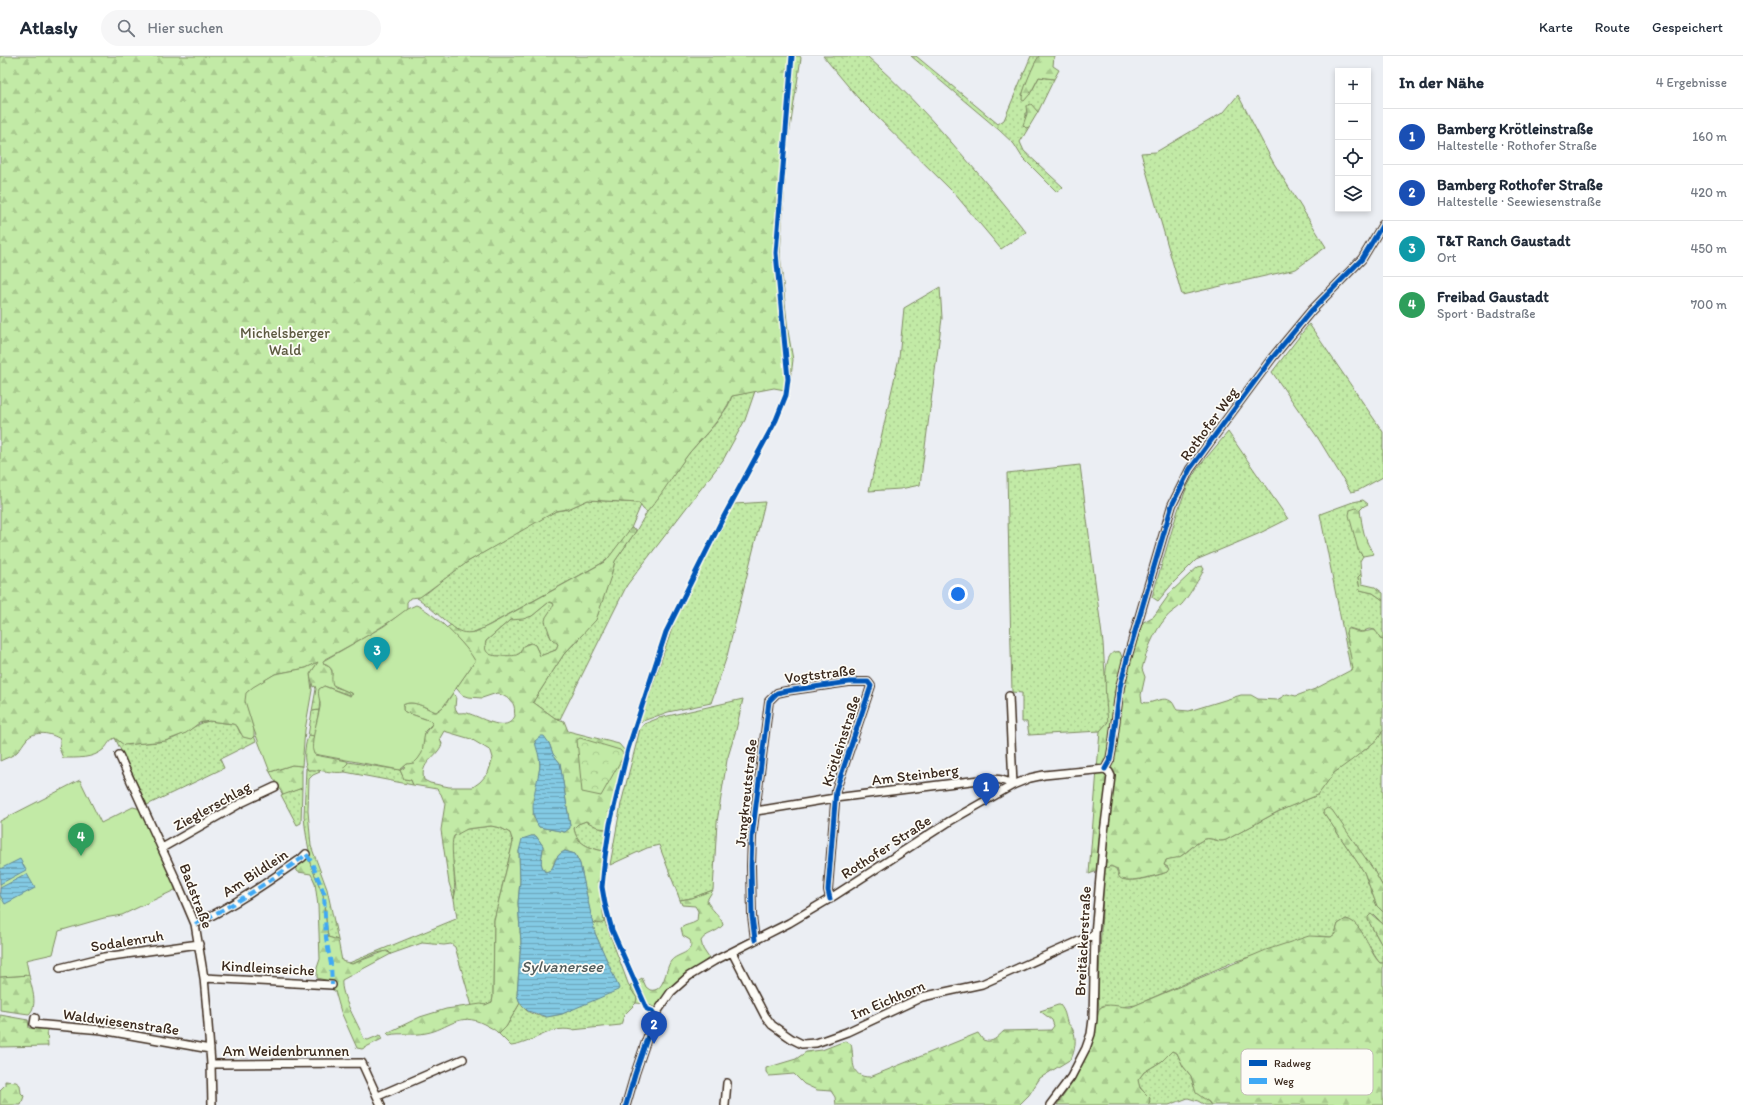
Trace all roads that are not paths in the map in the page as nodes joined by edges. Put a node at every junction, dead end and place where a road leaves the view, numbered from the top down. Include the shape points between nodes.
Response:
1 (1383, 224) edge
2 (871, 686) joint
3 (1010, 696) dead end
4 (772, 697) joint
5 (119, 755) dead end
6 (1106, 770) junction
7 (1013, 785) junction
8 (275, 787) dead end
9 (835, 798) junction
10 (756, 811) junction
11 (162, 848) junction
12 (306, 854) dead end
13 (830, 899) junction
14 (195, 924) junction
15 (1095, 934) junction
16 (755, 940) junction
17 (199, 944) junction
18 (732, 952) junction
19 (60, 968) dead end
20 (204, 978) junction
21 (332, 985) dead end
22 (34, 1018) dead end
23 (210, 1049) junction
24 (463, 1059) dead end
25 (211, 1064) junction
26 (727, 1083) dead end
27 (378, 1096) junction
28 (212, 1105) edge
29 (382, 1105) edge
30 (626, 1105) edge
31 (725, 1105) edge
32 (1050, 1105) edge

1 - 6 street, Rothofer Weg via 1362,259 1311,311 1272,358 1190,470 1180,488 1172,505 1126,659 1112,749
2 - 4 street, Vogtstraße via 868,682 859,682 809,687 777,693
2 - 9 street, Krötleinstraße
3 - 7 street
4 - 10 street, Jungkreutstraße via 765,725
5 - 11 street, Badstraße
6 - 7 street, Rothofer Straße via 1044,775
6 - 15 street, Breitäckerstraße via 1111,776
7 - 9 street, Am Steinberg via 999,779 987,779
7 - 13 street, Rothofer Straße via 950,821
8 - 11 street, Zieglerschlag via 243,802
9 - 10 street, Am Steinberg
9 - 13 street, Krötleinstraße via 828,890
10 - 16 street, Jungkreutstraße via 751,866
11 - 14 street, Badstraße
12 - 14 street, Am Bildlein via 258,888
13 - 16 street, Rothofer Straße
14 - 17 street, Badstraße
15 - 18 street, Im Eichhorn via 982,984 922,997 847,1032 809,1044 792,1039 764,1016
15 - 32 street, Breitäckerstraße via 1093,1019 1090,1034 1071,1077
16 - 18 street, Rothofer Straße
17 - 19 street, Sodalenruh via 104,957
17 - 20 street, Badstraße
18 - 30 street, Rothofer Straße via 689,976 671,992 655,1015
20 - 21 street, Kindleinseiche
20 - 23 street, Badstraße
22 - 23 street, Waldwiesenstraße via 34,1024 102,1030
23 - 25 street, Badstraße
24 - 27 street
25 - 27 street, Am Weidenbrunnen via 362,1063
25 - 28 street, Badstraße
26 - 31 street
27 - 29 street

